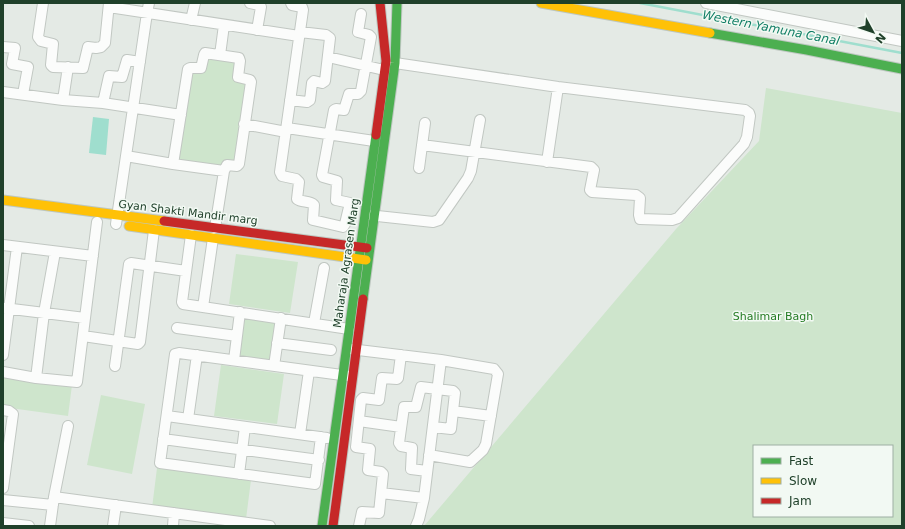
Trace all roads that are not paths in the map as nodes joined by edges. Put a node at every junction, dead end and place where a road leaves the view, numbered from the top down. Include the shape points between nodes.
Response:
1 (43, 3) edge
2 (195, 3) edge
3 (250, 3) edge
4 (291, 3) edge
5 (380, 3) edge
6 (397, 3) edge
7 (540, 3) edge
8 (706, 3) edge
9 (109, 5) edge
10 (148, 8) edge
11 (361, 14) dead end
12 (191, 20) junction
13 (224, 25) junction
14 (257, 30) junction
15 (300, 34) junction
16 (902, 41) edge
17 (3, 47) edge
18 (220, 55) junction
19 (328, 57) junction
20 (140, 62) junction
21 (395, 62) junction
22 (366, 66) junction
23 (68, 67) junction
24 (902, 69) edge
25 (384, 70) junction
26 (558, 87) junction
27 (3, 92) edge
28 (23, 94) junction
29 (63, 100) junction
30 (290, 100) junction
31 (103, 103) junction
32 (133, 108) junction
33 (181, 115) junction
34 (480, 120) dead end
35 (425, 123) dead end
36 (244, 124) junction
37 (286, 130) junction
38 (329, 134) junction
39 (374, 141) junction
40 (422, 145) junction
41 (474, 152) junction
42 (126, 156) junction
43 (547, 162) junction
44 (173, 164) junction
45 (419, 168) dead end
46 (224, 171) junction
47 (3, 200) edge
48 (3, 208) edge
49 (364, 215) junction
50 (375, 216) junction
51 (109, 221) junction
52 (215, 228) junction
53 (154, 230) junction
54 (191, 235) junction
55 (213, 238) junction
56 (3, 245) edge
57 (18, 247) junction
58 (360, 247) junction
59 (370, 248) junction
60 (55, 252) junction
61 (93, 256) junction
62 (358, 258) junction
63 (368, 260) junction
64 (150, 266) junction
65 (324, 268) dead end
66 (186, 271) junction
67 (203, 307) junction
68 (6, 308) edge
69 (240, 312) junction
70 (44, 313) junction
71 (85, 318) junction
72 (281, 318) junction
73 (314, 323) junction
74 (177, 328) dead end
75 (349, 329) junction
76 (83, 336) junction
77 (237, 336) junction
78 (118, 340) junction
79 (277, 343) junction
80 (346, 348) junction
81 (332, 350) dead end
82 (357, 350) junction
83 (3, 355) edge
84 (197, 355) junction
85 (401, 355) junction
86 (234, 360) junction
87 (441, 360) junction
88 (115, 366) dead end
89 (274, 366) junction
90 (309, 371) junction
91 (3, 372) edge
92 (342, 375) junction
93 (353, 377) junction
94 (36, 378) junction
95 (437, 390) junction
96 (3, 410) edge
97 (453, 411) junction
98 (167, 416) junction
99 (491, 416) junction
100 (188, 419) junction
101 (359, 421) junction
102 (68, 426) dead end
103 (244, 427) junction
104 (401, 427) junction
105 (433, 427) junction
106 (300, 434) junction
107 (321, 437) junction
108 (334, 439) junction
109 (163, 440) junction
110 (242, 450) junction
111 (429, 456) junction
112 (319, 460) junction
113 (427, 471) junction
114 (239, 474) junction
115 (3, 488) edge
116 (381, 493) junction
117 (424, 498) junction
118 (3, 500) edge
119 (53, 501) junction
120 (116, 505) junction
121 (174, 513) junction
122 (3, 524) edge
123 (241, 524) edge
124 (29, 526) edge
125 (50, 526) edge
126 (113, 526) edge
127 (173, 526) edge
128 (270, 526) edge
129 (322, 526) edge
130 (333, 526) edge
131 (359, 526) edge
132 (416, 526) edge

1 - 23 street via 38,37 41,41 53,44 53,67
2 - 12 street
3 - 14 street via 261,7
4 - 15 street via 303,8
5 - 25 street, Maharaja Agrasen Marg via 386,61
6 - 21 street, Maharaja Agrasen Marg
7 - 24 street
8 - 16 street
9 - 10 street
9 - 23 street via 104,46 88,47 83,68
10 - 12 street
10 - 20 street
11 - 22 street via 358,32 371,37
12 - 13 street
13 - 14 street
13 - 18 street
14 - 15 street
15 - 19 street via 328,36
15 - 30 street
17 - 28 street via 15,48 12,64 28,67
18 - 33 street via 205,53 201,68 188,69
18 - 36 street via 239,58 238,77 251,81
19 - 22 street
19 - 30 street via 325,81 312,83 309,101
20 - 31 street via 127,60 122,77 109,76
20 - 32 street
21 - 26 street
21 - 50 street, Maharaja Agrasen Marg
22 - 25 street
22 - 38 street via 360,92 349,94 344,110 334,110
23 - 29 street
25 - 39 street, Maharaja Agrasen Marg
26 - 43 street
26 - 43 street via 745,110 750,116 744,144 674,220 642,220 639,218 638,196 593,193 590,190 594,170 592,168
27 - 28 street
28 - 29 street
29 - 31 street
30 - 37 street
31 - 32 street
32 - 33 street
32 - 42 street
33 - 44 street
34 - 41 street
35 - 40 street
36 - 37 street
36 - 46 street via 239,164 227,165
37 - 38 street
37 - 38 street via 281,174 299,182 297,199 314,205 312,220 343,227 350,203 336,199 337,181 322,176
38 - 39 street
39 - 49 street, Maharaja Agrasen Marg
40 - 41 street
40 - 45 street
41 - 43 street
41 - 50 street via 468,178 439,220 432,222
42 - 44 street
42 - 51 street
44 - 46 street
46 - 52 street
47 - 51 street, Gyan Shakti Mandir marg
48 - 51 street, Gyan Shakti Mandir marg
49 - 50 street
49 - 58 street, Maharaja Agrasen Marg
50 - 59 street, Maharaja Agrasen Marg
51 - 52 street, Gyan Shakti Mandir marg
51 - 53 street, Gyan Shakti Mandir marg
51 - 61 street
52 - 58 street, Gyan Shakti Mandir marg
53 - 54 street, Gyan Shakti Mandir marg
53 - 64 street
54 - 55 street, Gyan Shakti Mandir marg
54 - 66 street
55 - 62 street, Gyan Shakti Mandir marg
55 - 67 street
56 - 57 street
57 - 60 street
57 - 68 street
58 - 59 street, Gyan Shakti Mandir marg
58 - 62 street, Maharaja Agrasen Marg
59 - 63 street, Maharaja Agrasen Marg
60 - 61 street
60 - 70 street
61 - 71 street
62 - 63 street, Gyan Shakti Mandir marg
62 - 75 street, Maharaja Agrasen Marg
63 - 82 street, Maharaja Agrasen Marg
64 - 66 street
64 - 78 street via 131,263 128,265
64 - 78 street via 140,342 138,344
65 - 73 street
66 - 67 street via 182,303
67 - 69 street
68 - 70 street
68 - 83 street
69 - 72 street
69 - 77 street
70 - 71 street
70 - 94 street
71 - 76 street
72 - 73 street
72 - 79 street
73 - 75 street
74 - 77 street
75 - 80 street, Maharaja Agrasen Marg
76 - 78 street
76 - 94 street via 77,382
77 - 86 street
78 - 88 street
79 - 81 street
79 - 89 street
80 - 82 street
80 - 92 street, Maharaja Agrasen Marg
82 - 85 street
82 - 93 street, Maharaja Agrasen Marg
84 - 86 street
84 - 98 street via 179,352 175,354
84 - 100 street
85 - 87 street
85 - 101 street via 398,378 382,378 379,400 362,399
86 - 89 street
87 - 95 street
87 - 99 street via 495,370 498,374
89 - 90 street
90 - 92 street
90 - 106 street
91 - 94 street
92 - 93 street
92 - 108 street, Maharaja Agrasen Marg
93 - 130 street, Maharaja Agrasen Marg
95 - 97 street via 455,393
95 - 104 street via 420,388 416,407 404,407
95 - 105 street
96 - 115 street via 12,414
97 - 99 street
97 - 105 street via 451,429
98 - 100 street
98 - 109 street
99 - 111 street via 486,444 471,462
100 - 103 street
101 - 104 street
101 - 116 street via 356,447 370,450 368,470 383,473
102 - 119 street
103 - 106 street
103 - 110 street
104 - 113 street via 399,445 413,449 410,468
105 - 111 street
106 - 107 street
107 - 108 street
107 - 112 street
108 - 129 street, Maharaja Agrasen Marg
109 - 110 street
109 - 114 street via 160,463
110 - 112 street
110 - 114 street
111 - 113 street
112 - 114 street via 315,484
113 - 117 street
116 - 117 street
116 - 131 street via 379,513 362,512
117 - 132 street
118 - 119 street
119 - 120 street
119 - 125 street
120 - 121 street
120 - 126 street
121 - 123 street
121 - 127 street
122 - 124 street
123 - 128 street

